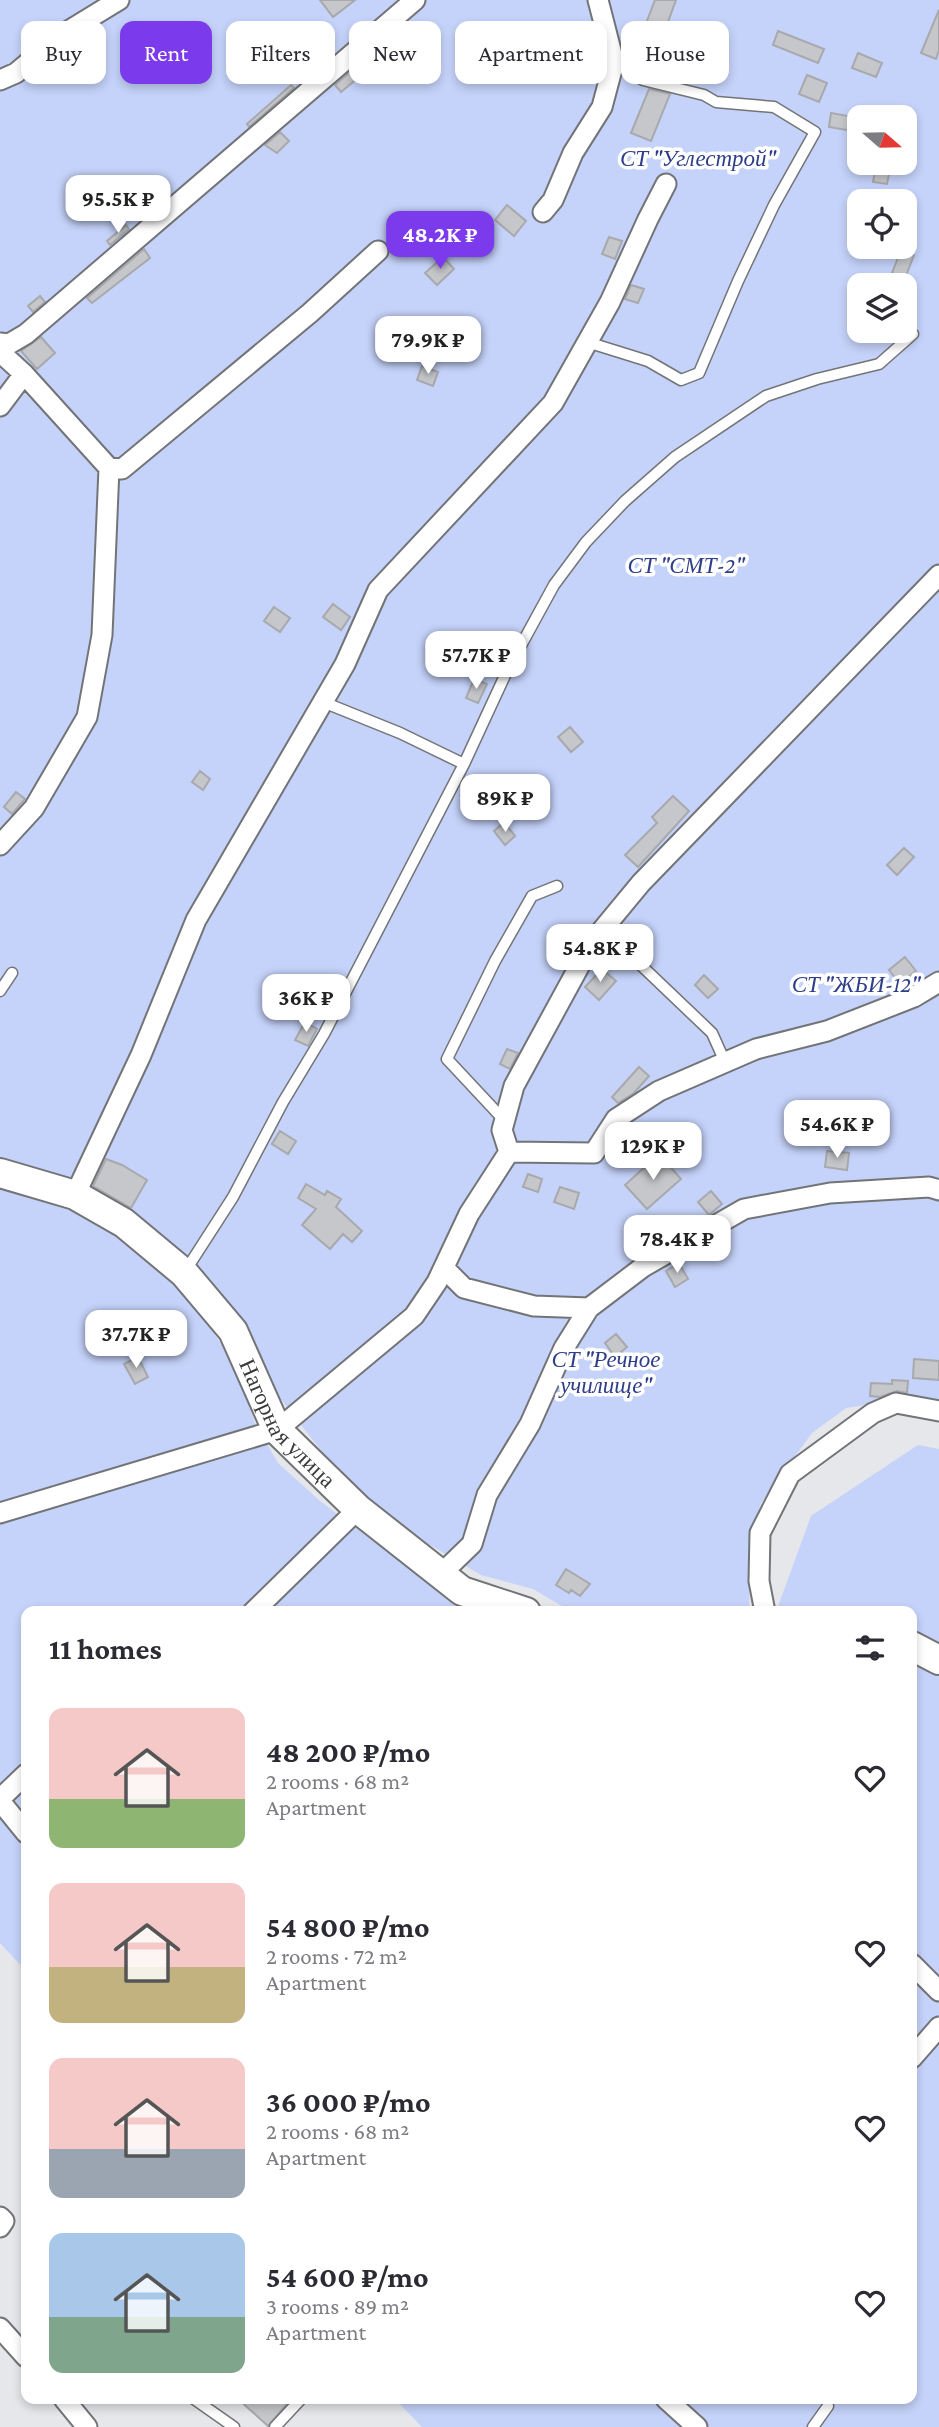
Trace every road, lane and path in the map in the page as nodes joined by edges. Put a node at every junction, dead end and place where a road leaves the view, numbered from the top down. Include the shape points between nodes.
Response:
1 (119, 0) edge
2 (415, 0) edge
3 (598, 0) edge
4 (614, 62) junction
5 (0, 80) edge
6 (666, 184) dead end
7 (543, 212) dead end
8 (378, 251) dead end
9 (587, 342) junction
10 (0, 343) edge
11 (903, 343) edge
12 (0, 352) edge
13 (24, 374) junction
14 (0, 406) edge
15 (109, 468) junction
16 (939, 575) edge
17 (323, 702) junction
18 (464, 764) junction
19 (0, 845) edge
20 (557, 886) dead end
21 (603, 929) junction
22 (12, 973) dead end
23 (939, 982) edge
24 (0, 991) edge
25 (725, 1062) junction
26 (504, 1120) junction
27 (509, 1152) junction
28 (0, 1173) edge
29 (939, 1190) edge
30 (75, 1195) junction
31 (444, 1268) junction
32 (184, 1273) junction
33 (589, 1308) junction
34 (939, 1411) edge
35 (277, 1430) junction
36 (358, 1509) junction
37 (0, 1513) edge
38 (441, 1574) junction
39 (259, 1606) edge
40 (508, 1606) edge
41 (764, 1606) edge
42 (917, 1649) edge
43 (939, 1660) edge
44 (21, 1779) edge
45 (0, 1800) edge
46 (21, 1827) edge
47 (917, 1969) edge
48 (939, 1991) edge
49 (939, 2027) edge
50 (917, 2052) edge
51 (0, 2217) edge
52 (0, 2227) edge
53 (0, 2328) edge
54 (21, 2351) edge
55 (68, 2404) edge
56 (201, 2404) edge
57 (296, 2404) edge
58 (671, 2404) edge
59 (828, 2406) dead end
60 (87, 2427) edge
61 (234, 2427) edge
62 (275, 2427) edge
63 (696, 2427) edge
64 (813, 2427) edge

1 - 5 street
2 - 10 street via 26,334 9,344
3 - 4 street
4 - 7 street via 602,107
4 - 9 lane via 643,80 716,102 774,107 815,132 774,205 699,373 681,380 648,361
6 - 9 street
8 - 15 street via 121,469
9 - 17 street via 553,403 378,590
11 - 18 lane via 879,365 766,396 675,457 625,501 554,585
12 - 13 street
13 - 14 street
13 - 15 street
15 - 19 street via 102,635 87,717 33,807
16 - 21 street via 641,883
17 - 18 lane
17 - 30 street via 196,920 141,1055
18 - 32 lane via 324,1034 233,1197
20 - 26 lane via 532,896 447,1059
21 - 25 lane via 712,1033
21 - 26 street via 514,1086
22 - 24 lane
23 - 25 street via 914,997 827,1031
25 - 27 street via 659,1091 616,1119 594,1153
26 - 27 street via 502,1130
27 - 31 street via 470,1214
28 - 30 street, Нагорная улица
29 - 33 street via 830,1193 744,1209 643,1266
30 - 32 street, Нагорная улица via 124,1223
31 - 33 street via 464,1288 534,1306
31 - 35 street via 414,1316
32 - 35 street, Нагорная улица via 233,1331
33 - 38 street via 564,1348 530,1424 486,1495 472,1544
34 - 41 street via 896,1403 873,1413 790,1474 760,1533 759,1581
35 - 36 street, Нагорная улица
35 - 37 street
36 - 38 street, Нагорная улица
36 - 39 street
38 - 40 street, Нагорная улица via 462,1591
42 - 43 street
44 - 45 street
45 - 46 street
47 - 48 street
49 - 50 street
51 - 52 street via 5,2221
53 - 54 street
55 - 60 street
56 - 61 lane
57 - 62 lane
58 - 63 street
59 - 64 lane

